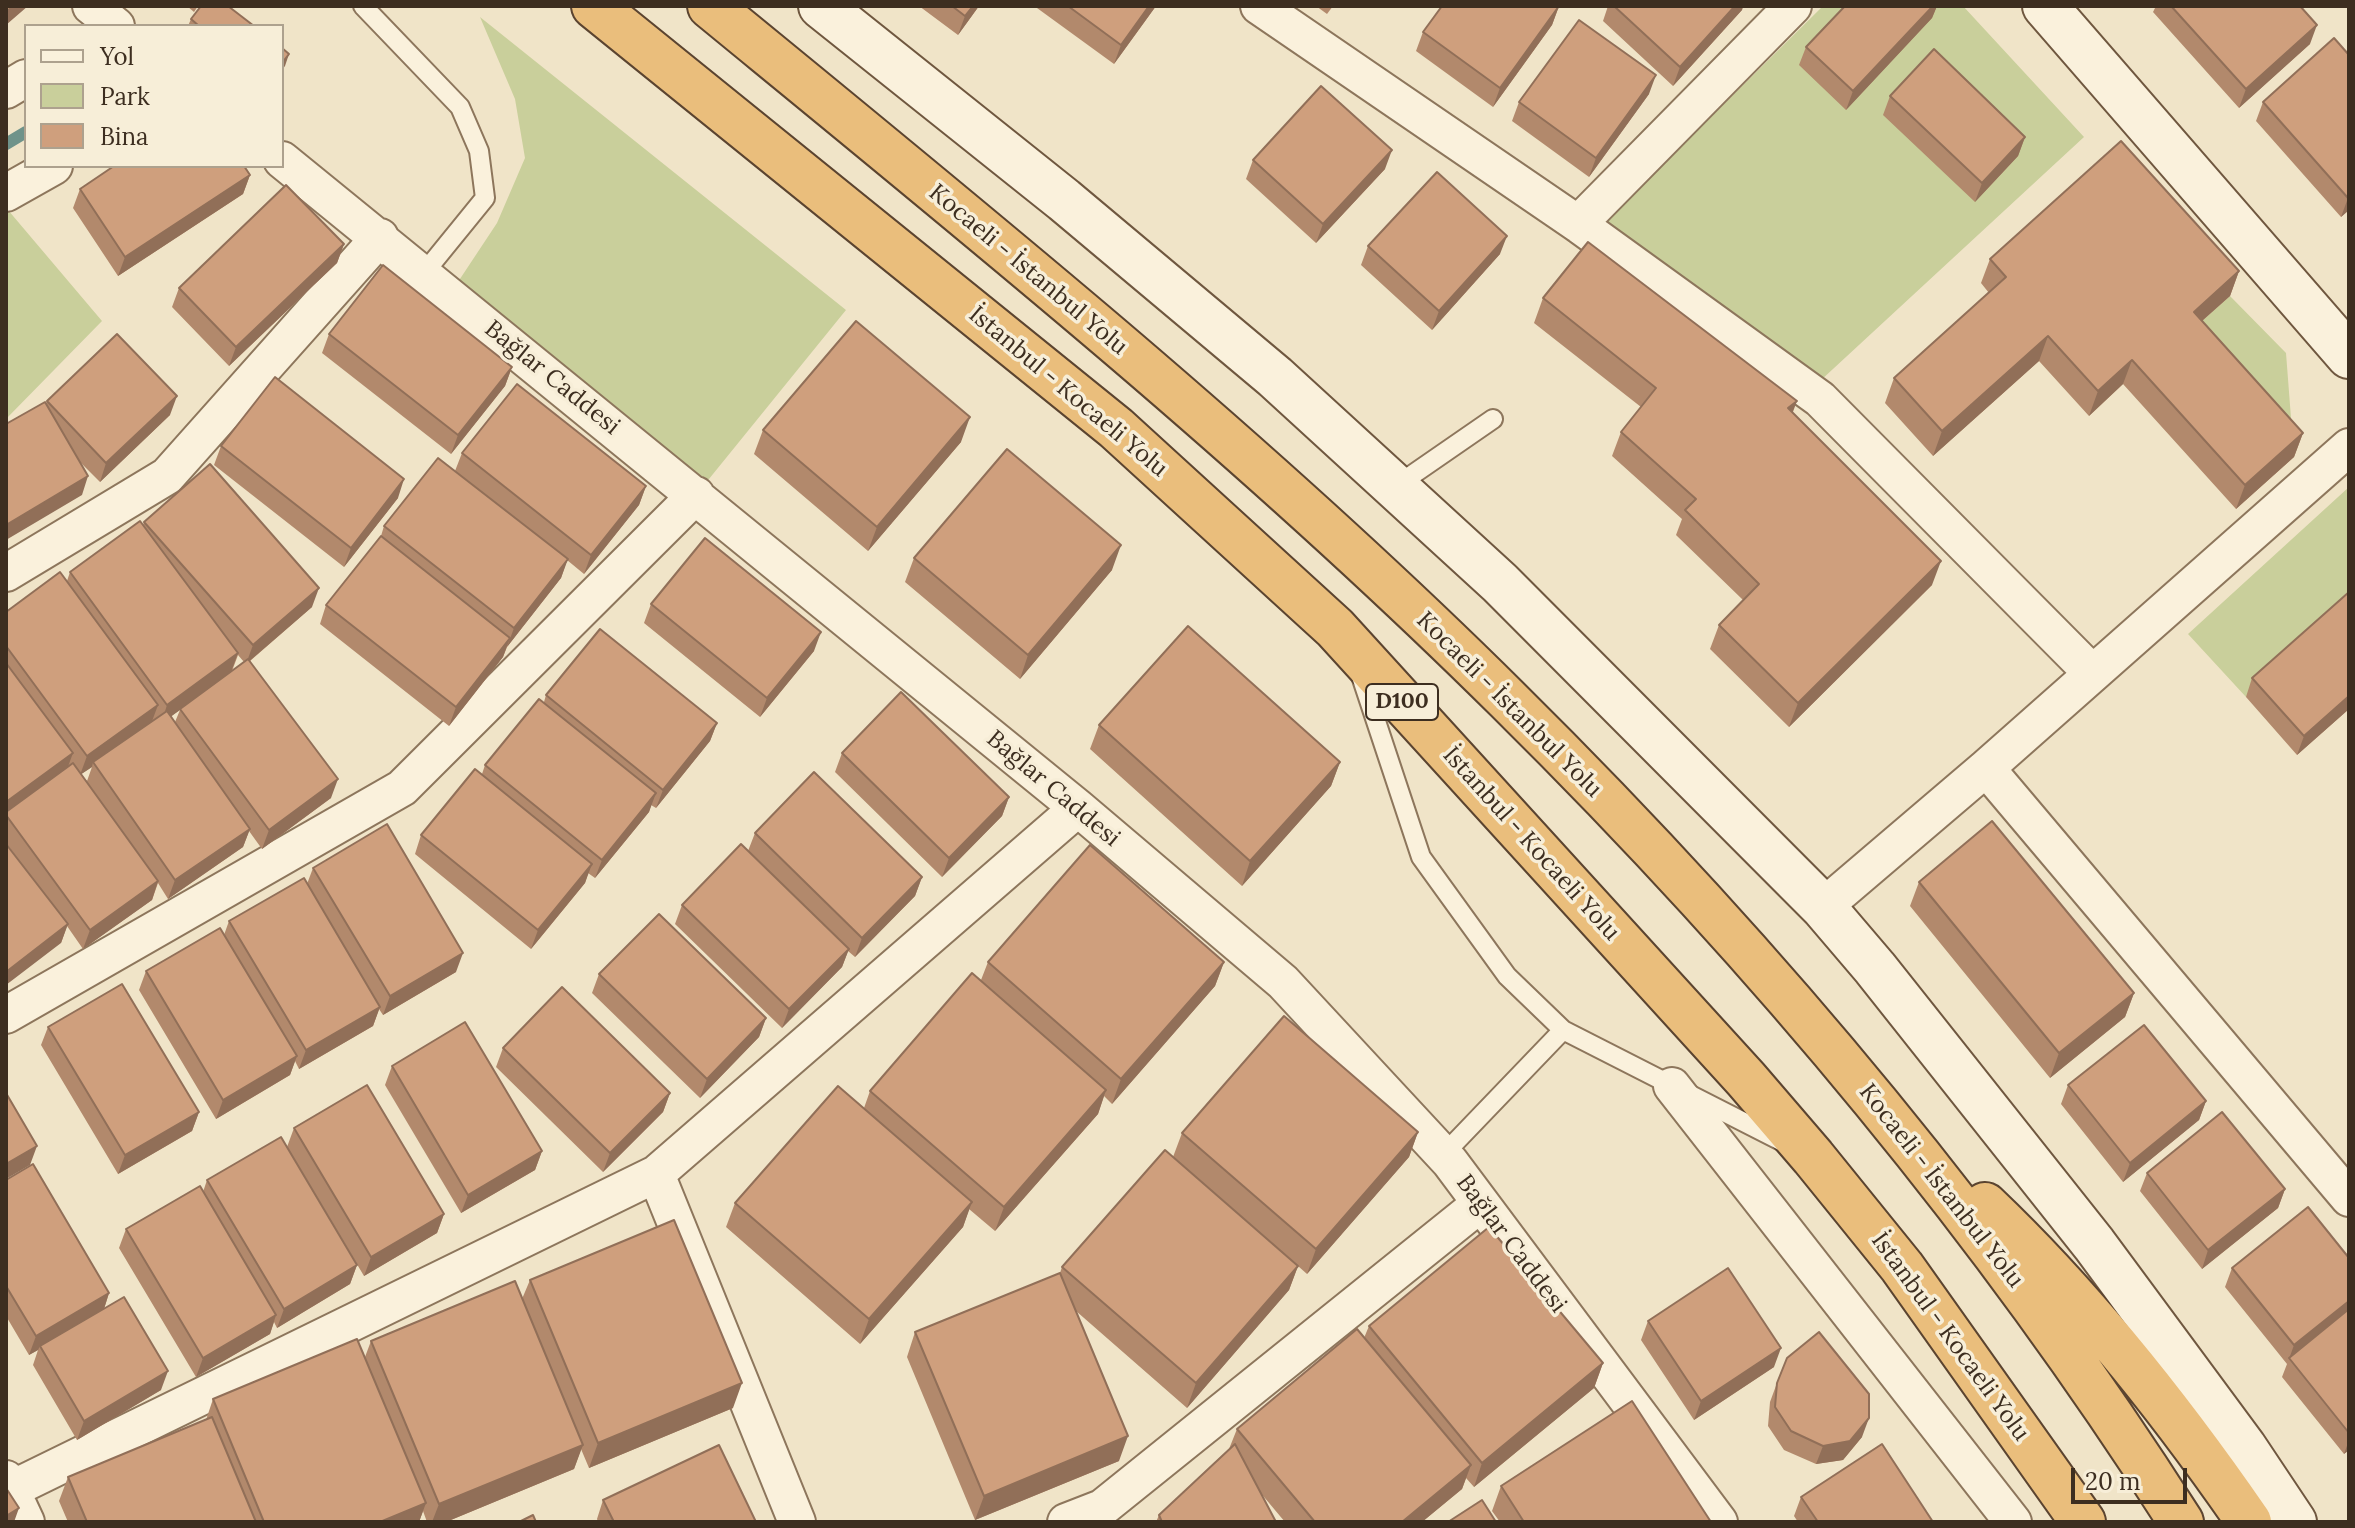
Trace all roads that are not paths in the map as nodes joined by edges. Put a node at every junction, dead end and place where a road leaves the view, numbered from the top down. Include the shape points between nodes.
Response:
1 (91, 6) edge
2 (363, 6) edge
3 (710, 6) edge
4 (821, 6) edge
5 (1259, 6) edge
6 (1793, 6) edge
7 (2045, 6) edge
8 (591, 8) edge
9 (112, 24) edge
10 (24, 79) edge
11 (6, 90) edge
12 (284, 162) edge
13 (50, 168) edge
14 (6, 193) edge
15 (1578, 224) junction
16 (380, 237) junction
17 (424, 273) junction
18 (2349, 356) edge
19 (1493, 419) dead end
20 (2349, 447) edge
21 (1396, 486) junction
22 (696, 495) junction
23 (6, 573) edge
24 (1335, 628) junction
25 (2092, 673) junction
26 (1986, 768) junction
27 (1078, 808) junction
28 (1823, 907) junction
29 (6, 1015) edge
30 (1563, 1030) junction
31 (1672, 1086) junction
32 (1884, 1113) junction
33 (1443, 1155) junction
34 (1813, 1157) junction
35 (656, 1174) junction
36 (2349, 1198) edge
37 (1480, 1204) junction
38 (15, 1497) edge
39 (1105, 1515) edge
40 (797, 1522) edge
41 (1066, 1522) edge
42 (1719, 1522) edge
43 (2013, 1522) edge
44 (2083, 1522) edge
45 (2181, 1522) edge
46 (2249, 1522) edge
47 (2294, 1522) edge

1 - 9 street
2 - 17 lane via 460,107 479,151 485,198
3 - 32 highway, Kocaeli - İstanbul Yolu via 1035,273 1296,500 1647,842 1788,997
4 - 21 main road via 1263,367
5 - 15 street
6 - 15 street
7 - 18 main road
8 - 24 highway, İstanbul - Kocaeli Yolu / D100 via 1116,428
10 - 11 street
12 - 16 street, Bağlar Caddesi
13 - 14 street
15 - 25 street via 1820,399
16 - 17 street, Bağlar Caddesi
16 - 23 street via 167,476
17 - 22 street, Bağlar Caddesi
19 - 21 lane
20 - 25 street
21 - 28 main road
22 - 27 street, Bağlar Caddesi
22 - 29 street via 402,788
24 - 30 lane via 1360,672 1421,857 1507,976
24 - 34 highway, İstanbul - Kocaeli Yolu / D100
25 - 26 street
26 - 28 street
26 - 36 street
27 - 33 street, Bağlar Caddesi via 1283,982
27 - 35 street
28 - 47 main road via 2094,1244
30 - 31 lane
30 - 33 lane
31 - 34 lane
31 - 43 street
32 - 45 highway, Kocaeli - İstanbul Yolu via 2055,1333
32 - 46 highway via 2087,1308
33 - 37 street, Bağlar Caddesi
34 - 44 highway, İstanbul - Kocaeli Yolu / D100 via 1902,1267
35 - 38 street
35 - 40 street
37 - 39 street
37 - 42 street, Bağlar Caddesi
39 - 41 street

